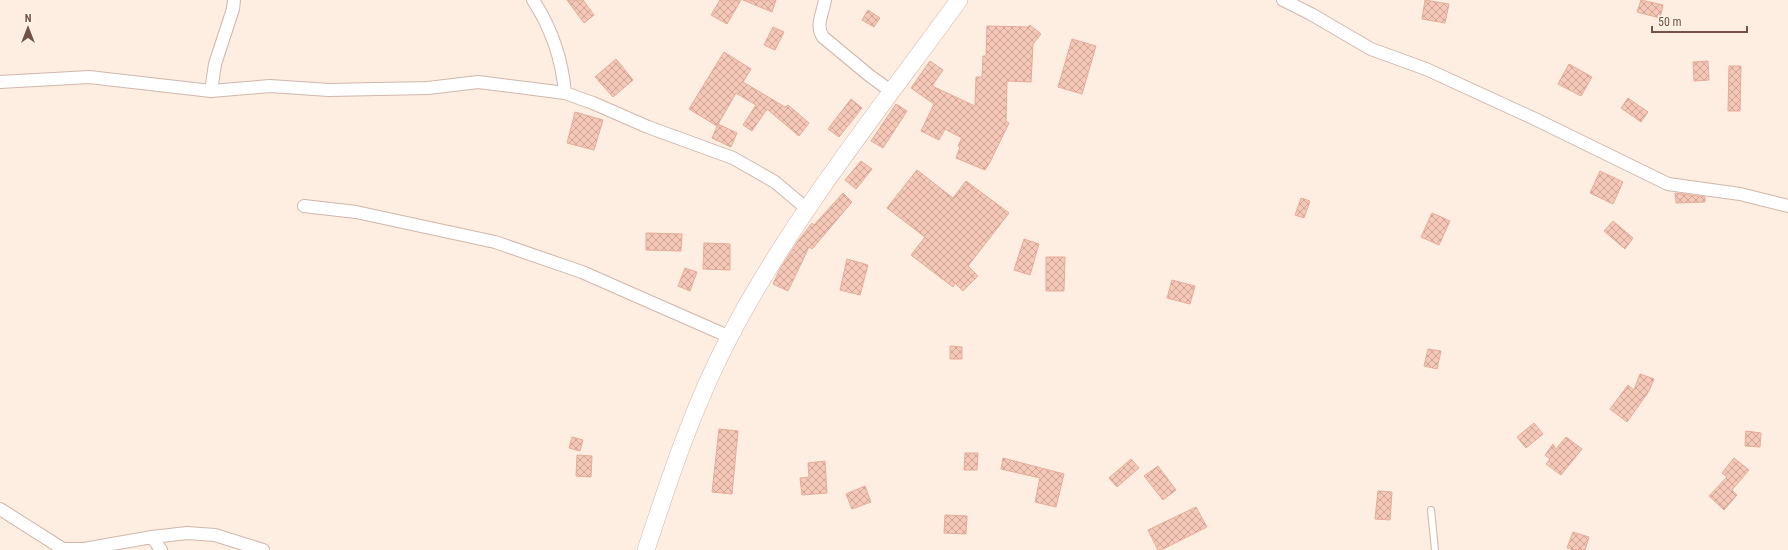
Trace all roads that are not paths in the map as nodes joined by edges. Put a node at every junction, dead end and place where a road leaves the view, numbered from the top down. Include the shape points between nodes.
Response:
1 (234, 0) edge
2 (533, 0) edge
3 (825, 0) edge
4 (959, 0) edge
5 (1283, 0) edge
6 (0, 82) edge
7 (211, 91) junction
8 (892, 92) junction
9 (565, 93) junction
10 (304, 206) dead end
11 (1788, 206) edge
12 (807, 209) junction
13 (730, 337) junction
14 (0, 509) edge
15 (1431, 510) dead end
16 (152, 537) junction
17 (161, 550) edge
18 (263, 550) edge
19 (646, 550) edge
20 (1435, 550) edge

1 - 7 street via 215,64
2 - 9 street via 543,15 557,48
3 - 8 street via 819,32 823,38
4 - 8 main road
5 - 11 street via 1371,49 1426,69 1668,184 1740,194
6 - 7 street via 89,77
7 - 9 street via 270,86 329,90 428,88 478,82
8 - 12 main road
9 - 12 street via 733,158 775,182
10 - 13 street via 356,212 496,242 582,272
12 - 13 main road via 757,287
13 - 19 main road via 699,401
14 - 16 street via 63,549 84,549
15 - 20 lane
16 - 17 street
16 - 18 street via 186,533 215,535

